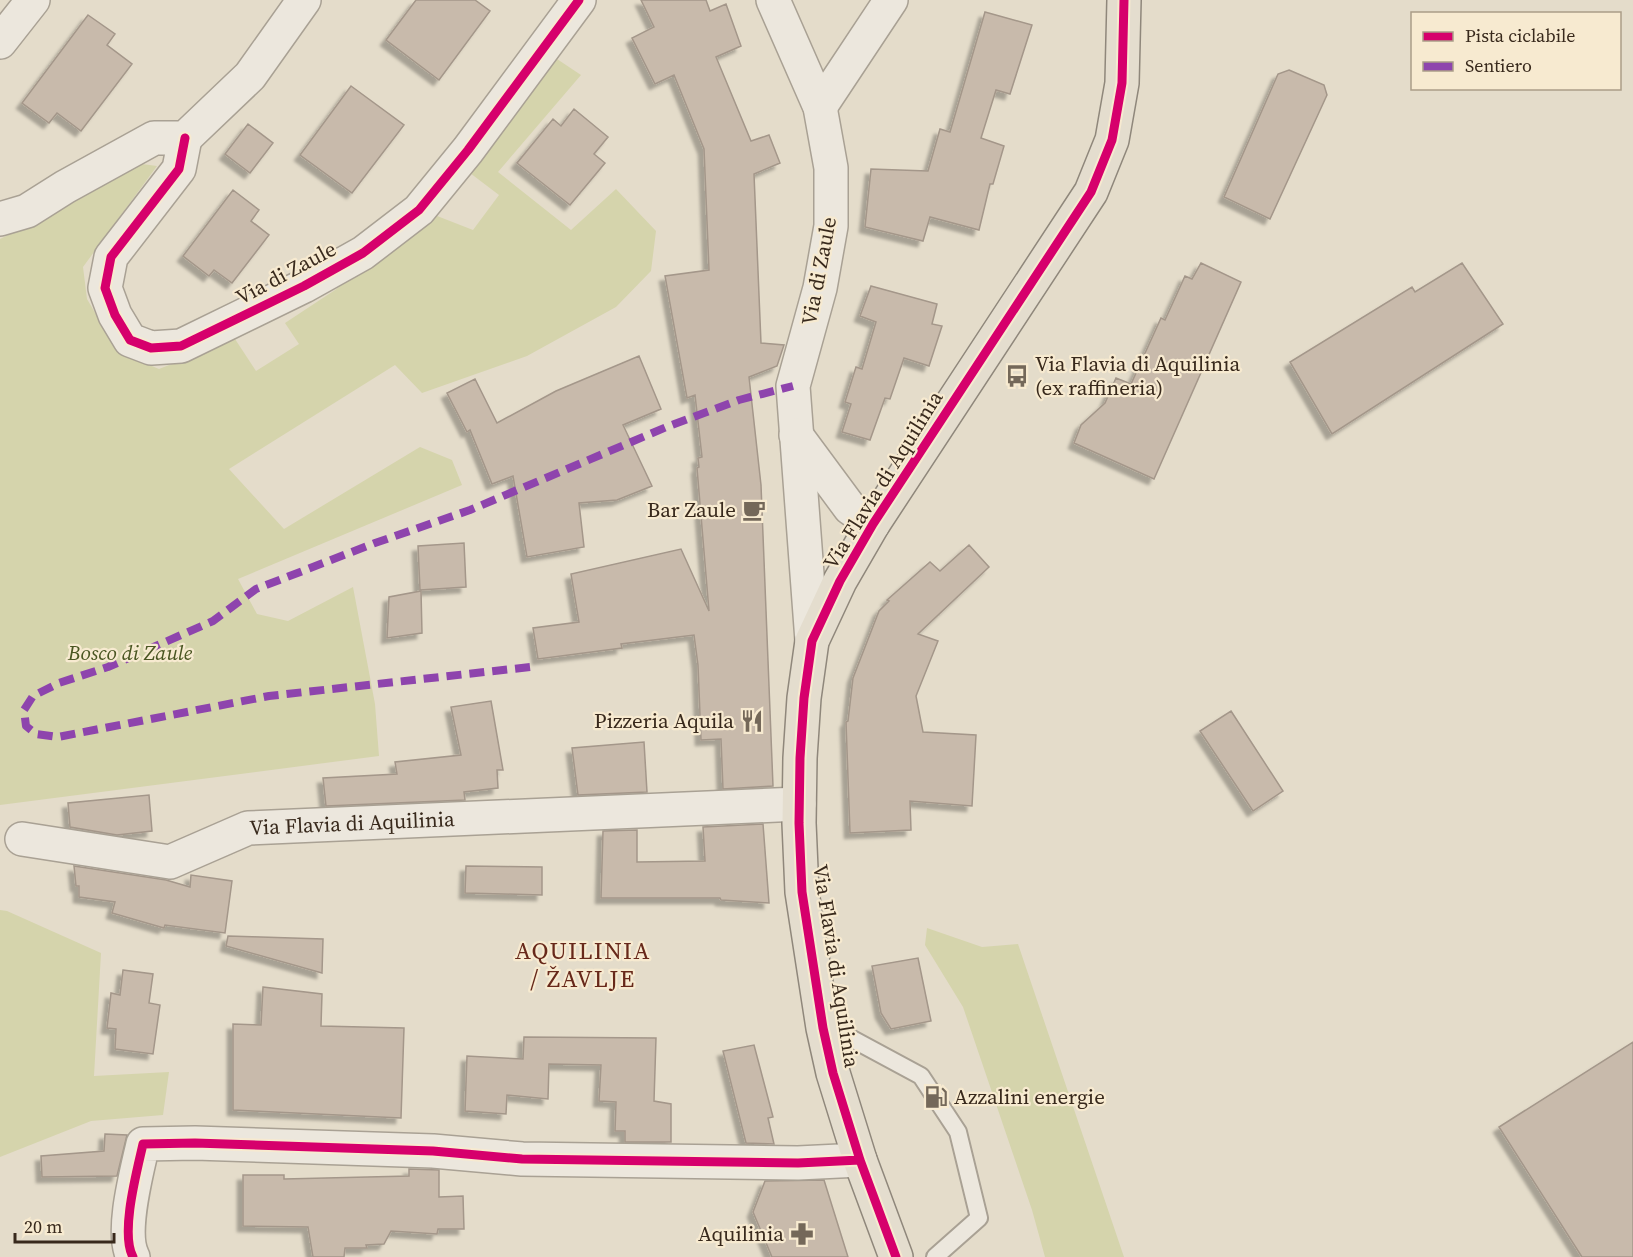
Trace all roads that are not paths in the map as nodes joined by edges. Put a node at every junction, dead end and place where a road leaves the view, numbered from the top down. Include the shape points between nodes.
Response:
1 (33, 0) edge
2 (304, 0) edge
3 (579, 0) edge
4 (773, 0) edge
5 (891, 0) edge
6 (1124, 0) edge
7 (0, 42) edge
8 (820, 107) junction
9 (185, 138) junction
10 (0, 219) edge
11 (796, 435) junction
12 (873, 524) junction
13 (812, 641) junction
14 (799, 804) junction
15 (22, 839) dead end
16 (823, 1028) junction
17 (860, 1160) junction
18 (133, 1257) edge
19 (896, 1257) edge
20 (935, 1257) edge

1 - 7 street
2 - 9 street via 250,76
3 - 9 street, Via di Zaule via 419,210 363,253 304,286 181,346 151,348 130,340 105,288 111,257 179,169
4 - 8 street, Via di Zaule
5 - 8 street
6 - 12 main road, Via Flavia di Aquilinia via 1122,83 1112,140 1091,192
8 - 11 street, Via di Zaule via 831,168 831,226 820,288 793,386
9 - 10 street via 154,138 27,211
11 - 12 street via 850,508
11 - 13 street, Via di Zaule
12 - 13 main road, Via Flavia di Aquilinia
13 - 14 main road, Via Flavia di Aquilinia via 804,698
14 - 15 street, Via Flavia di Aquilinia via 248,828 170,862
14 - 16 main road, Via Flavia di Aquilinia via 802,892
16 - 17 main road, Via Flavia di Aquilinia
16 - 20 lane via 843,1034 921,1076 958,1132 979,1218
17 - 18 street via 798,1163 522,1159 433,1151 143,1144 132,1192 128,1248
17 - 19 main road, Via Flavia di Aquilinia

